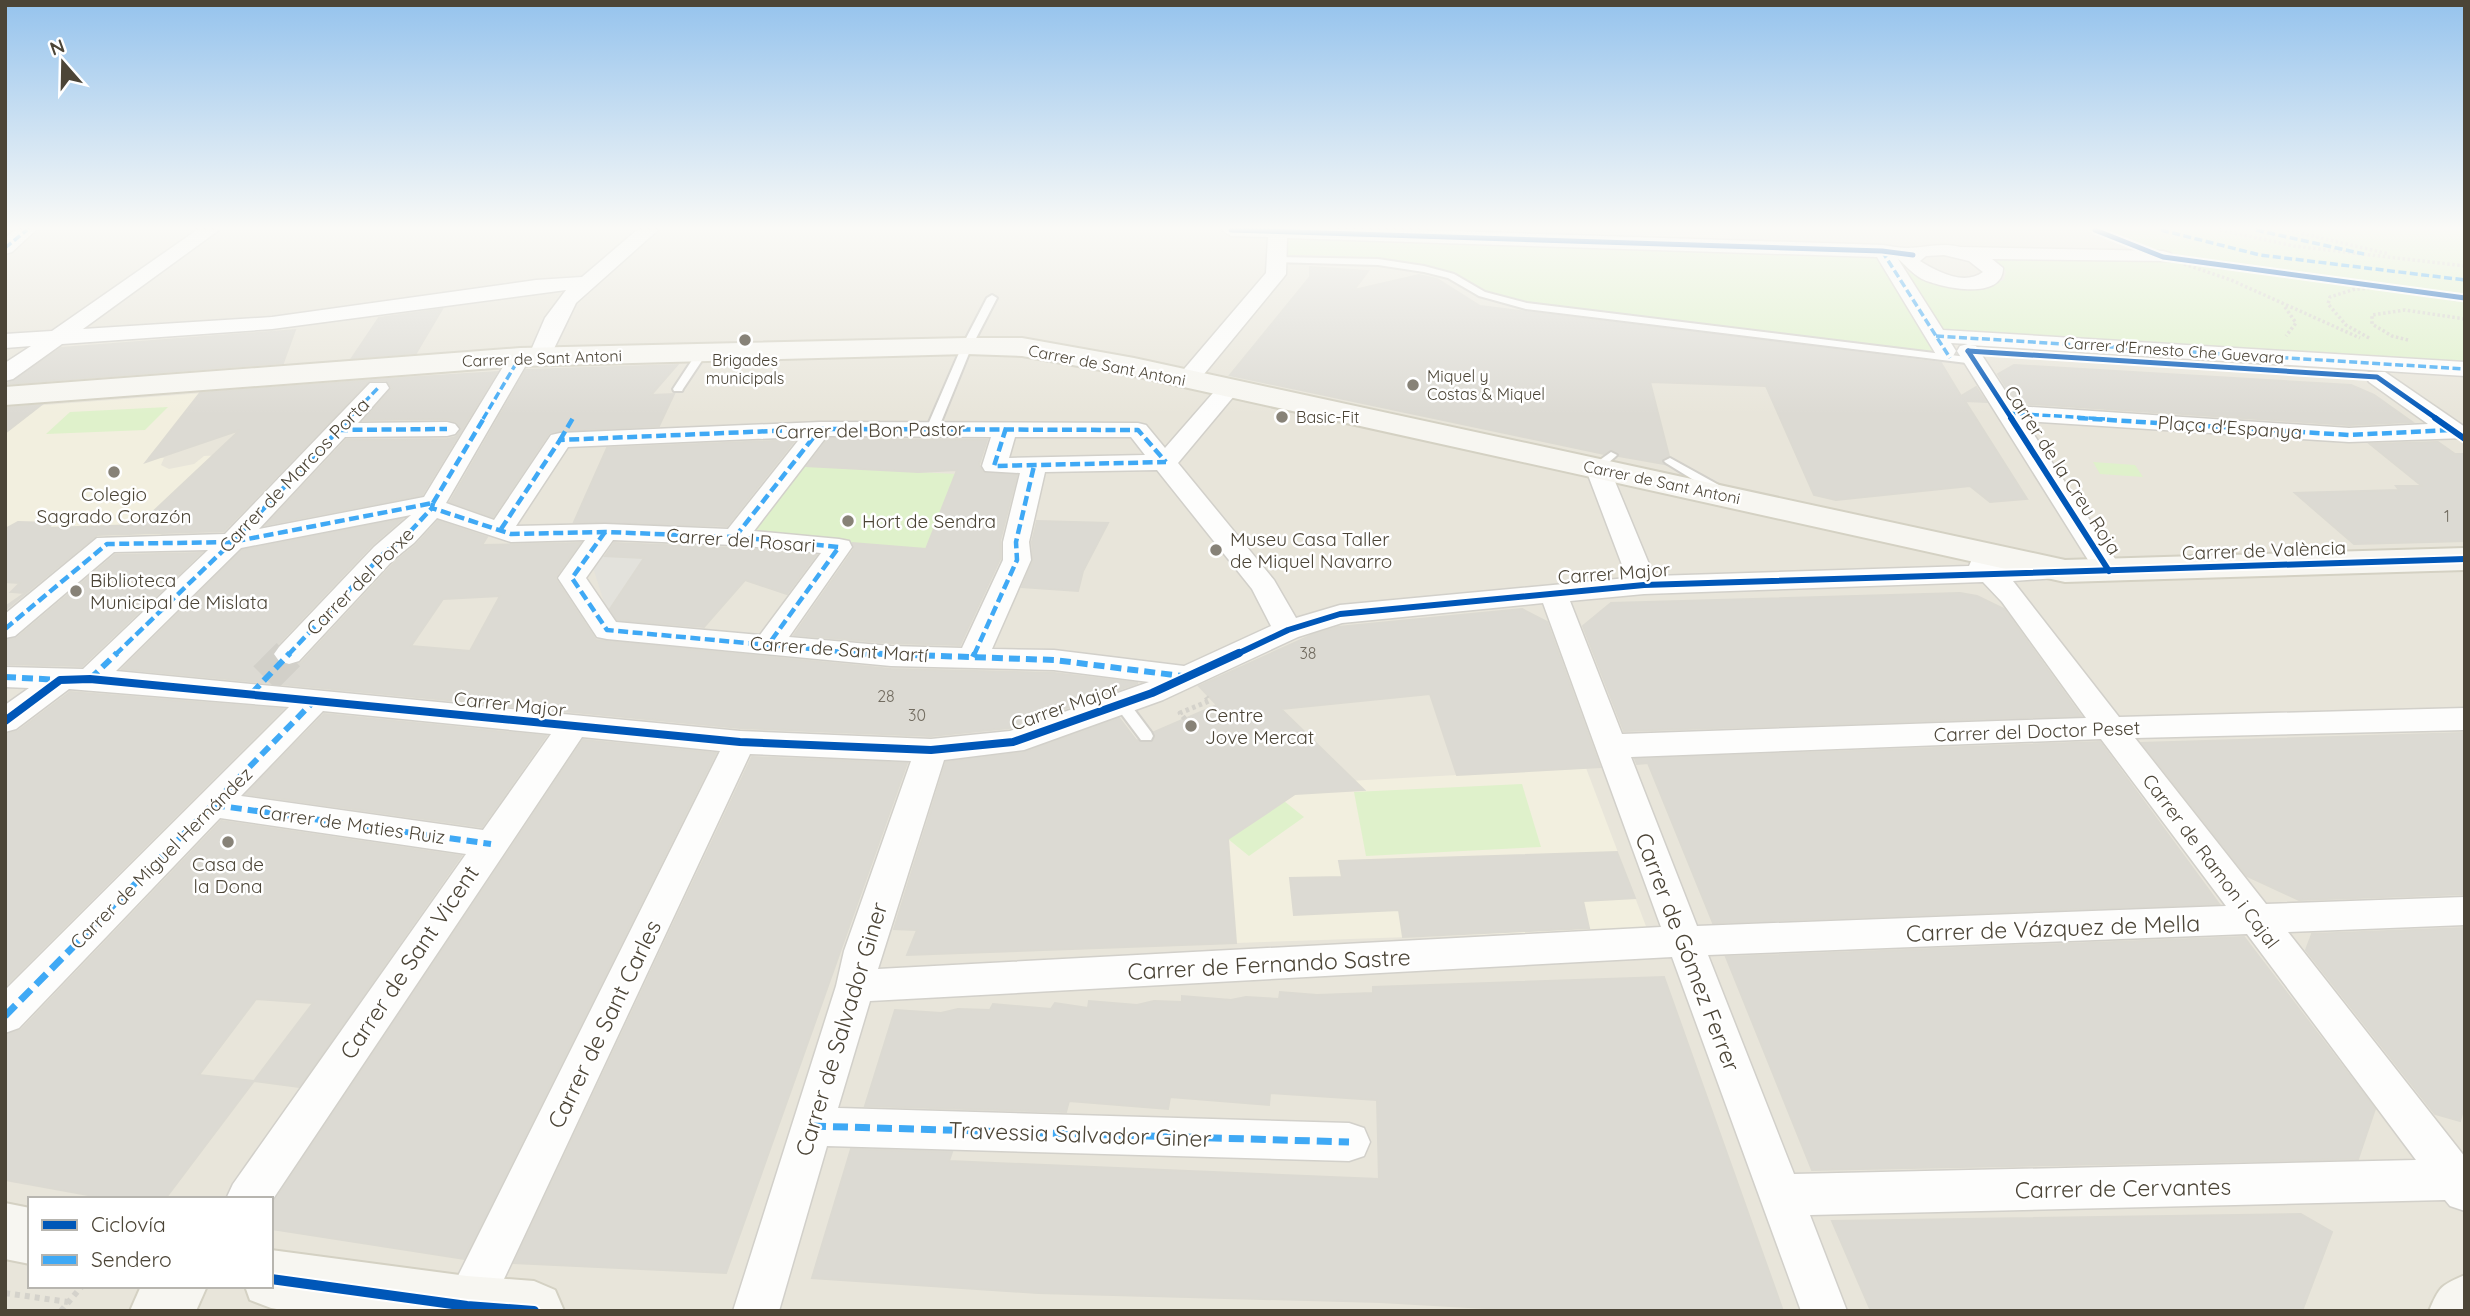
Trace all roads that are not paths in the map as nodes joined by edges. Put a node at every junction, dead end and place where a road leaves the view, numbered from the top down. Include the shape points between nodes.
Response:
1 (121, 291) edge
2 (498, 291) edge
3 (576, 291) edge
4 (1261, 291) edge
5 (1478, 291) edge
6 (1908, 291) edge
7 (992, 298) dead end
8 (1936, 336) junction
9 (54, 338) junction
10 (5, 341) edge
11 (967, 346) junction
12 (702, 352) junction
13 (530, 357) junction
14 (1964, 357) junction
15 (2465, 369) edge
16 (5, 374) edge
17 (2377, 377) junction
18 (1186, 380) junction
19 (2465, 383) edge
20 (377, 388) dead end
21 (678, 389) dead end
22 (1228, 390) junction
23 (5, 396) edge
24 (2008, 413) junction
25 (573, 417) dead end
26 (933, 428) junction
27 (1006, 428) junction
28 (447, 429) dead end
29 (820, 429) junction
30 (338, 430) junction
31 (2458, 434) edge
32 (560, 440) junction
33 (1604, 461) junction
34 (1670, 461) dead end
35 (1166, 462) junction
36 (1034, 466) junction
37 (1729, 496) junction
38 (432, 506) junction
39 (501, 529) junction
40 (606, 532) junction
41 (735, 537) junction
42 (232, 542) junction
43 (1945, 546) junction
44 (2465, 559) edge
45 (2065, 571) junction
46 (2109, 571) junction
47 (1992, 573) junction
48 (1644, 585) junction
49 (1553, 593) junction
50 (5, 629) edge
51 (1288, 629) junction
52 (768, 645) junction
53 (289, 654) tunnel mouth
54 (973, 657) junction
55 (5, 677) edge
56 (1189, 677) junction
57 (75, 680) junction
58 (316, 699) junction
59 (1122, 704) junction
60 (2465, 719) edge
61 (5, 721) edge
62 (572, 727) junction
63 (2110, 728) junction
64 (1146, 736) dead end
65 (740, 742) junction
66 (1610, 746) junction
67 (931, 750) junction
68 (214, 805) junction
69 (491, 844) junction
70 (2465, 911) edge
71 (2256, 920) junction
72 (1684, 942) junction
73 (855, 986) junction
74 (5, 1016) edge
75 (811, 1126) junction
76 (1349, 1142) dead end
77 (2462, 1183) edge
78 (1781, 1195) junction
79 (249, 1197) edge
80 (5, 1231) edge
81 (28, 1236) edge
82 (273, 1279) edge
83 (177, 1288) edge
84 (2465, 1305) edge
85 (467, 1306) junction
86 (160, 1311) edge
87 (534, 1311) edge
88 (756, 1311) edge
89 (1824, 1311) edge
90 (2459, 1311) edge

1 - 9 street
2 - 9 street via 272,323
3 - 13 street, Carrer del Porxe
4 - 18 street
5 - 14 lane via 1526,306
6 - 8 street, Carrer de la Creu Roja
7 - 11 lane
8 - 14 street, Carrer de la Creu Roja
8 - 15 street, Carrer d'Ernesto Che Guevara
9 - 10 street
9 - 16 street
11 - 12 street, Carrer de Sant Antoni
11 - 18 street, Carrer de Sant Antoni via 1022,348
11 - 26 lane
12 - 13 street, Carrer de Sant Antoni
12 - 21 lane
13 - 23 street, Carrer de Sant Antoni
13 - 38 street, Carrer del Porxe
14 - 17 street, Carrer d'Ernesto Che Guevara
14 - 24 street, Carrer de la Creu Roja
17 - 19 street, Carrer d'Ernesto Che Guevara
17 - 31 street
18 - 22 street, Carrer de Sant Antoni
20 - 30 street, Carrer de Marcos Porta
22 - 33 street, Carrer de Sant Antoni
22 - 35 street
24 - 31 street, Plaça d'Espanya via 2349,435
24 - 46 street, Carrer de la Creu Roja
25 - 32 street
26 - 27 street, Carrer del Bon Pastor
26 - 29 street, Carrer del Bon Pastor
27 - 35 street, Carrer del Bon Pastor via 1138,430
27 - 36 street via 995,466
28 - 30 street
29 - 32 street, Carrer del Bon Pastor
29 - 41 street
30 - 42 street, Carrer de Marcos Porta
32 - 39 street
33 - 37 street, Carrer de Sant Antoni
33 - 48 street
34 - 37 lane
35 - 36 street
35 - 51 street, Carrer del Bon Pastor via 1264,586
36 - 54 street via 1016,542 1017,560
37 - 43 street, Carrer de Sant Antoni
38 - 39 street, Carrer del Rosari
38 - 42 street
38 - 53 street, Carrer del Porxe
39 - 40 street, Carrer del Rosari via 511,534
40 - 41 street, Carrer del Rosari
40 - 52 street, Carrer de Sant Martí via 572,578 607,630
41 - 52 street, Carrer del Rosari via 839,547
42 - 50 street via 107,544
42 - 57 street, Carrer de Marcos Porta
43 - 45 street, Carrer de Sant Antoni
43 - 47 street, Carrer de Ramon i Cajal via 1964,552
44 - 46 street, Carrer de València
45 - 46 street, Carrer de València
45 - 47 street, Carrer Major
47 - 48 street, Carrer Major
47 - 63 street, Carrer de Ramon i Cajal
48 - 49 street, Carrer Major
49 - 51 street, Carrer Major via 1340,614
49 - 66 street, Carrer de Gómez Ferrer
51 - 56 street, Carrer Major
52 - 54 street, Carrer de Sant Martí via 891,656
54 - 56 street, Carrer de Sant Martí via 1054,660
55 - 57 street, Carrer Major
56 - 59 street, Carrer Major
57 - 58 street, Carrer Major via 258,685
57 - 61 street, Carrer de Marcos Porta
58 - 62 street, Carrer Major
58 - 68 street, Carrer de Miguel Hernández
59 - 64 lane
59 - 67 street, Carrer Major via 1013,742
60 - 63 street, Carrer del Doctor Peset
62 - 65 street, Carrer Major
62 - 69 street, Carrer de Sant Vicent
63 - 66 street, Carrer del Doctor Peset
63 - 71 street, Carrer de Ramon i Cajal
65 - 67 street, Carrer Major
65 - 85 street, Carrer de Sant Carles
66 - 72 street, Carrer de Gómez Ferrer
67 - 73 street, Carrer de Salvador Giner
68 - 69 street, Carrer de Maties Ruiz
68 - 74 street, Carrer de Miguel Hernández
69 - 79 street, Carrer de Sant Vicent
70 - 71 street, Carrer de Vázquez de Mella
71 - 72 street, Carrer de Vázquez de Mella
71 - 77 street, Carrer de Ramon i Cajal
72 - 73 street, Carrer de Fernando Sastre
72 - 78 street, Carrer de Gómez Ferrer
73 - 75 street, Carrer de Salvador Giner
75 - 76 street, Travessia Salvador Giner
75 - 88 street, Carrer de Salvador Giner
77 - 78 street, Carrer de Cervantes
78 - 89 street, Carrer de Gómez Ferrer
80 - 81 street
82 - 85 street
83 - 86 street
84 - 90 street
85 - 87 street

